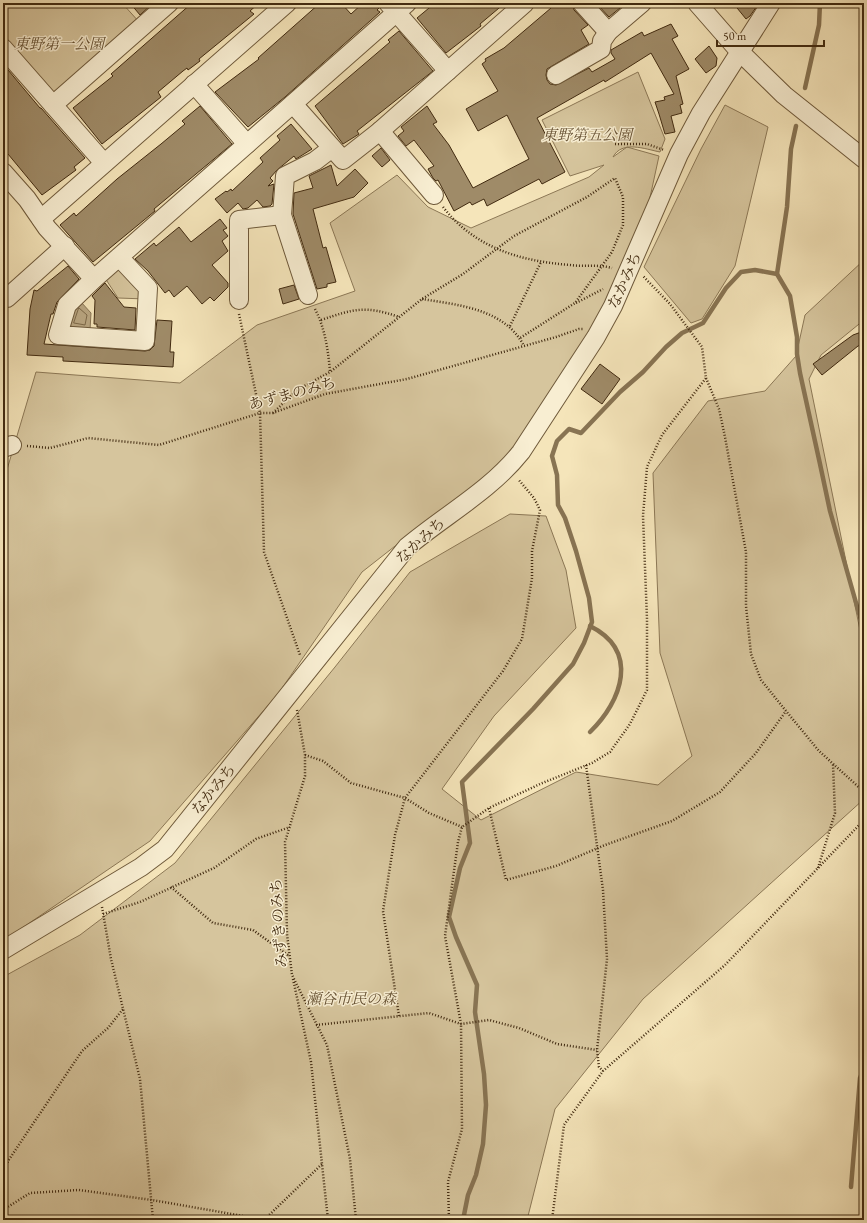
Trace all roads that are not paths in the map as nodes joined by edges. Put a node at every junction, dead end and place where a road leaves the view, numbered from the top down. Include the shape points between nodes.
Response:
1 (169, 3) edge
2 (525, 3) edge
3 (582, 3) edge
4 (642, 3) edge
5 (697, 3) edge
6 (771, 3) edge
7 (279, 6) edge
8 (397, 6) edge
9 (608, 32) junction
10 (3, 48) edge
11 (739, 51) junction
12 (448, 71) junction
13 (556, 75) dead end
14 (194, 84) junction
15 (293, 104) junction
16 (53, 105) junction
17 (380, 131) junction
18 (246, 144) junction
19 (332, 148) junction
20 (864, 159) edge
21 (104, 163) junction
22 (3, 172) edge
23 (434, 195) road end
24 (282, 215) junction
25 (41, 219) junction
26 (65, 246) junction
27 (119, 257) junction
28 (94, 279) junction
29 (308, 295) road end
30 (7, 298) dead end
31 (239, 300) road end
32 (3, 950) edge

1 - 16 street
2 - 12 street
3 - 9 street
4 - 9 street
5 - 11 street
6 - 11 street, なかみち
7 - 14 street
8 - 12 street
8 - 15 street
9 - 13 street via 602,41 601,49
10 - 16 street
11 - 20 street via 784,95
11 - 32 street, なかみち via 700,113 679,154 627,275 600,330 521,452 489,485 408,547 165,849 141,867
12 - 17 street
14 - 18 street
14 - 21 street
15 - 18 street
15 - 19 street
16 - 21 street
17 - 19 street via 344,160
17 - 23 street
18 - 27 street
19 - 24 street via 315,161 285,176
21 - 25 street
22 - 25 street
24 - 29 street
24 - 31 street via 239,220
25 - 26 street
26 - 28 street
26 - 30 street
27 - 28 street
27 - 28 street via 148,288 145,341 58,335 67,305

